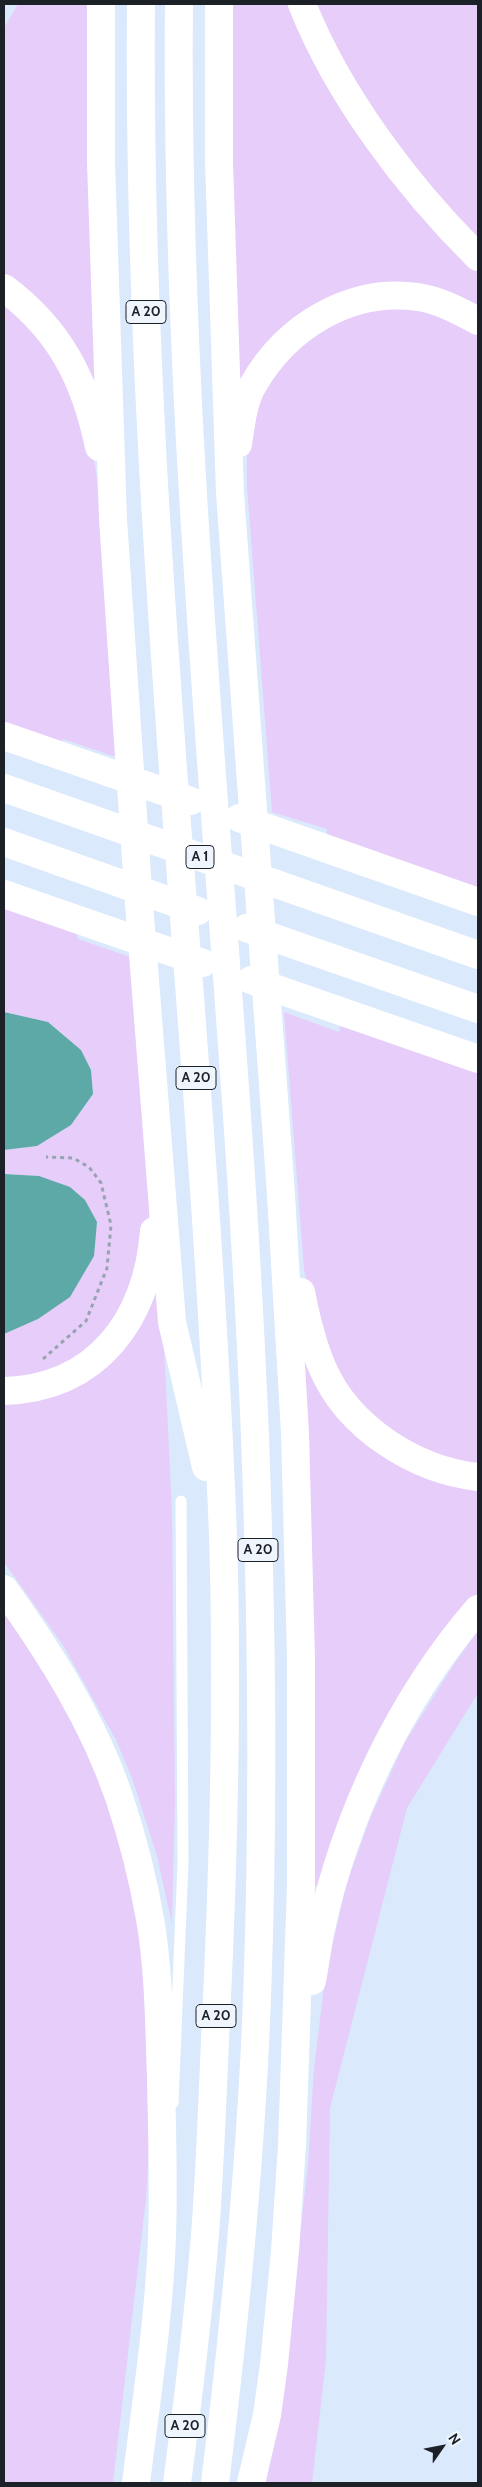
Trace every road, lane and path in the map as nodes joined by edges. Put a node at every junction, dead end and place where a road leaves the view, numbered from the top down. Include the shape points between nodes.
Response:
1 (101, 4) edge
2 (142, 4) edge
3 (179, 4) edge
4 (219, 4) edge
5 (302, 4) edge
6 (478, 256) edge
7 (4, 288) edge
8 (478, 321) edge
9 (230, 493) junction
10 (113, 519) junction
11 (4, 736) edge
12 (4, 788) edge
13 (4, 842) edge
14 (4, 894) edge
15 (478, 902) edge
16 (478, 955) edge
17 (478, 1009) edge
18 (478, 1059) edge
19 (46, 1157) dead end
20 (158, 1158) junction
21 (281, 1195) junction
22 (42, 1360) dead end
23 (4, 1390) edge
24 (478, 1477) edge
25 (181, 1500) dead end
26 (223, 1536) junction
27 (4, 1589) edge
28 (478, 1609) edge
29 (296, 2054) junction
30 (163, 2149) junction
31 (136, 2483) edge
32 (177, 2483) edge
33 (214, 2483) edge
34 (251, 2483) edge

1 - 10 highway via 102,162
2 - 26 highway, A 20 via 141,162 149,395 162,630 205,1200
3 - 33 highway, A 20 via 179,162 186,381 199,617 243,1206 262,1659 257,2003 241,2243
4 - 9 highway via 219,162
5 - 6 highway via 345,88 406,178
7 - 10 highway via 28,306 55,336 76,370 93,417
8 - 9 highway via 450,306 418,297 387,295 350,302 321,315 295,333 274,354 252,387 242,420
9 - 21 highway
10 - 20 highway
11 - 15 highway
12 - 16 highway, A 1
13 - 17 highway
14 - 18 highway
19 - 22 path via 73,1158 89,1167 101,1183 111,1225 107,1268 86,1321
20 - 23 highway via 152,1256 134,1312 115,1342 71,1374 45,1384
20 - 26 highway via 172,1322
21 - 24 highway via 308,1328 323,1370 343,1401 365,1426 406,1454 440,1470
21 - 29 highway via 295,1433 301,1659 301,1866
25 - 30 lane via 183,1862 175,2095
26 - 32 highway, A 20 via 224,1792 211,2140 192,2370
27 - 30 highway via 67,1683 95,1739 118,1796 137,1857 151,1920 159,2021
28 - 29 highway via 441,1656 409,1706 363,1799 340,1860 320,1932
29 - 34 highway via 285,2251 276,2345 267,2415
30 - 31 highway via 162,2238

